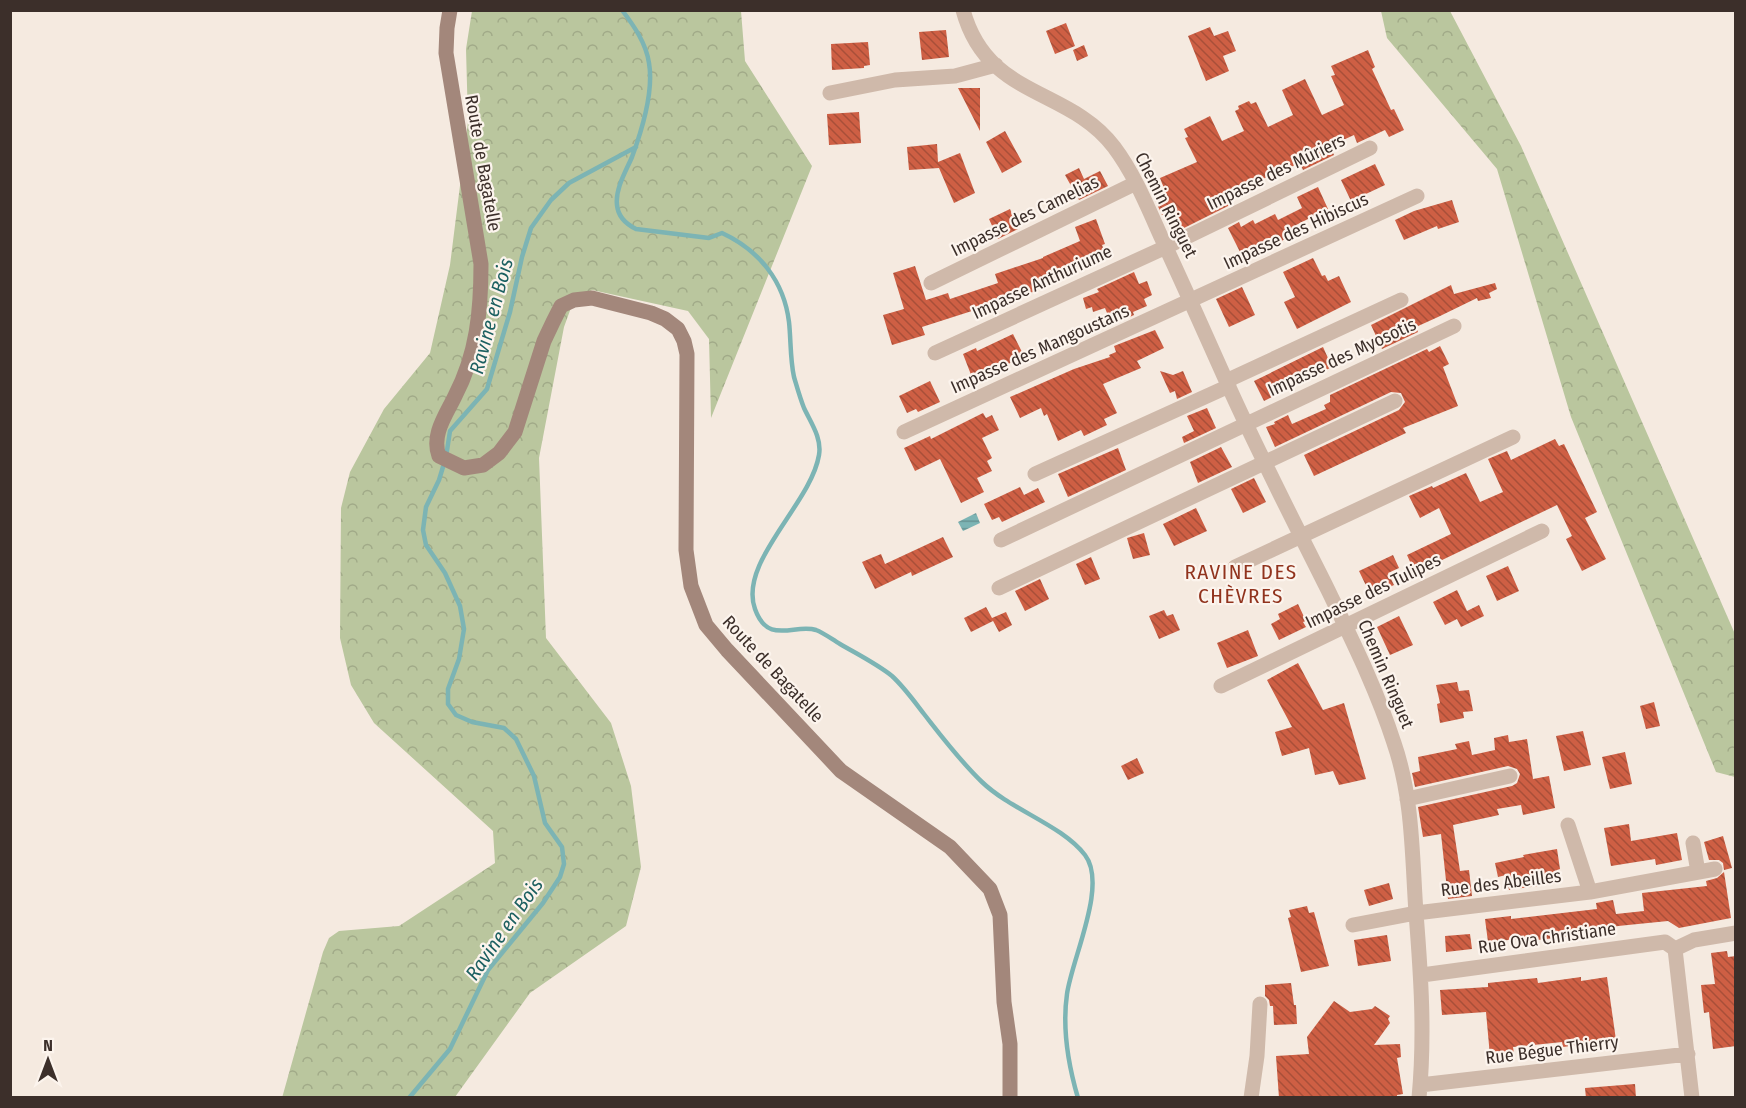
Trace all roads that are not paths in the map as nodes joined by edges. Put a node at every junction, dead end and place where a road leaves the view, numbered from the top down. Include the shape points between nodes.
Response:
1 (450, 10) edge
2 (963, 10) edge
3 (996, 65) junction
4 (830, 93) dead end
5 (1371, 148) dead end
6 (1136, 183) junction
7 (1417, 196) dead end
8 (1166, 247) junction
9 (931, 283) dead end
10 (1401, 300) dead end
11 (1192, 301) junction
12 (1454, 326) dead end
13 (935, 353) dead end
14 (1228, 383) junction
15 (1395, 401) dead end
16 (1247, 424) junction
17 (904, 432) dead end
18 (1513, 437) dead end
19 (1266, 463) junction
20 (1035, 474) dead end
21 (1542, 531) dead end
22 (1301, 536) junction
23 (1001, 540) dead end
24 (1235, 567) dead end
25 (999, 588) dead end
26 (1346, 627) junction
27 (1221, 686) dead end
28 (1510, 776) dead end
29 (1407, 799) junction
30 (1568, 825) dead end
31 (1693, 843) dead end
32 (1715, 869) dead end
33 (1698, 872) junction
34 (1590, 892) junction
35 (1416, 913) junction
36 (1353, 925) dead end
37 (1736, 933) edge
38 (1675, 949) junction
39 (1422, 975) junction
40 (1260, 1004) dead end
41 (1688, 1054) junction
42 (1420, 1091) edge
43 (1010, 1098) edge
44 (1251, 1098) edge
45 (1692, 1098) edge

1 - 43 main road, Route de Bagatelle via 446,53 481,264 481,290 465,376 438,429 435,446 440,456 464,468 483,465 499,453 515,432 544,341 561,306 592,298 651,313 678,329 687,354 686,550 692,586 706,625 841,771 950,847 990,889 1000,915
2 - 3 street, Chemin Ringuet via 978,47
3 - 4 street via 955,76 895,80
3 - 6 street, Chemin Ringuet via 1022,86 1090,124 1113,145
5 - 8 street, Impasse des Mûriers
6 - 8 street, Chemin Ringuet
6 - 9 street, Impasse des Camelias
7 - 11 street, Impasse des Hibiscus
8 - 11 street, Chemin Ringuet
8 - 13 street, Impasse Anthuriume
10 - 14 street
11 - 14 street, Chemin Ringuet
11 - 17 street, Impasse des Mangoustans
12 - 16 street, Impasse des Myosotis
14 - 16 street, Chemin Ringuet
14 - 20 street
15 - 19 street
16 - 19 street, Chemin Ringuet
16 - 23 street
18 - 22 street
19 - 22 street, Chemin Ringuet
19 - 25 street
21 - 26 street, Impasse des Tulipes
22 - 24 street
22 - 26 street, Chemin Ringuet
26 - 27 street, Impasse des Tulipes
26 - 29 street, Chemin Ringuet via 1395,745
28 - 29 street
29 - 35 street, Chemin Ringuet
30 - 34 street, Rue des Abeilles
31 - 33 street
32 - 33 street, Rue des Abeilles
33 - 34 street, Rue des Abeilles
34 - 35 street, Rue des Abeilles
35 - 36 street
35 - 39 street, Chemin Ringuet
37 - 38 street via 1694,940
38 - 39 street, Rue Ova Christiane via 1665,942 1654,942
38 - 41 street
39 - 42 street, Chemin Ringuet
40 - 44 street
41 - 42 street, Rue Bégue Thierry
41 - 45 street

